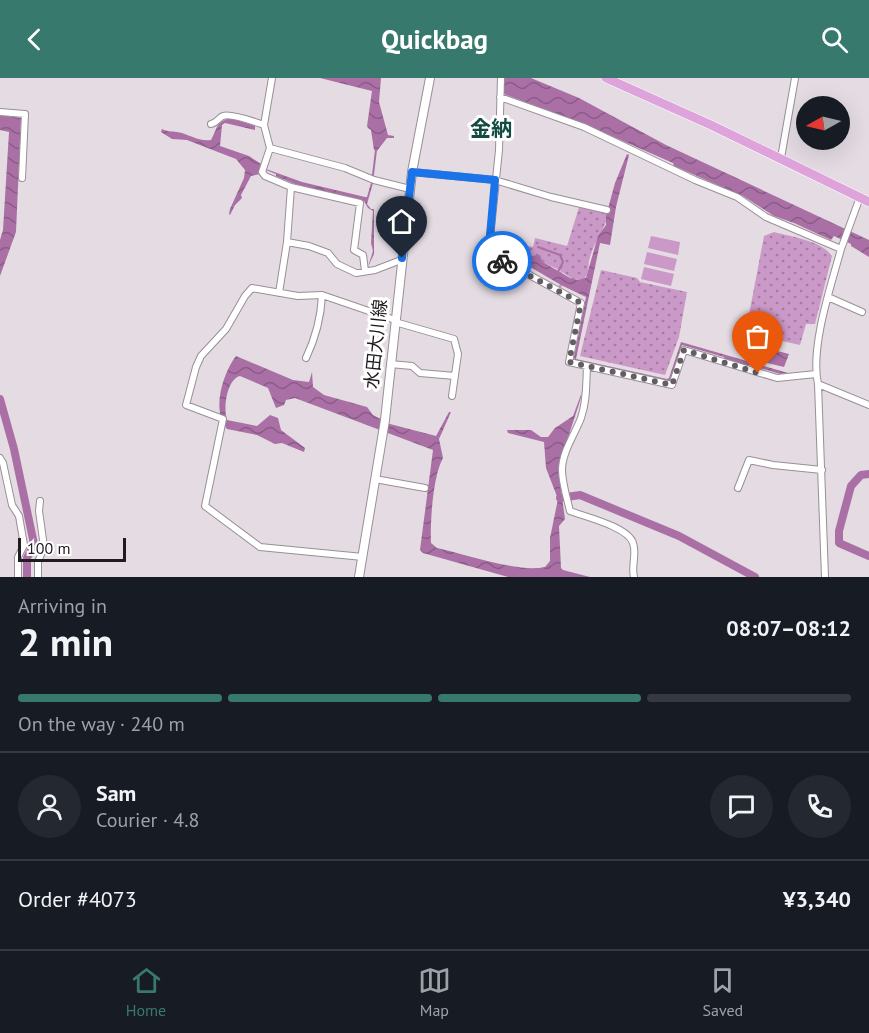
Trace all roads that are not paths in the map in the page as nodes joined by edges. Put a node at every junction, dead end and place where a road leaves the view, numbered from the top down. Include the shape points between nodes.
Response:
1 (272, 78) edge
2 (430, 78) edge
3 (501, 78) edge
4 (606, 78) edge
5 (795, 78) edge
6 (500, 97) junction
7 (0, 112) edge
8 (211, 124) dead end
9 (264, 125) junction
10 (270, 148) junction
11 (781, 158) junction
12 (412, 172) junction
13 (22, 178) dead end
14 (495, 180) junction
15 (291, 187) junction
16 (410, 189) junction
17 (864, 200) edge
18 (608, 210) dead end
19 (287, 242) junction
20 (842, 246) junction
21 (401, 260) junction
22 (365, 271) junction
23 (279, 293) junction
24 (322, 296) junction
25 (828, 297) junction
26 (862, 312) dead end
27 (395, 321) junction
28 (306, 358) dead end
29 (390, 364) junction
30 (587, 367) junction
31 (816, 374) junction
32 (455, 376) junction
33 (818, 384) junction
34 (452, 396) dead end
35 (869, 405) edge
36 (0, 458) edge
37 (822, 470) junction
38 (375, 478) junction
39 (426, 488) dead end
40 (738, 488) dead end
41 (40, 501) dead end
42 (363, 557) junction
43 (18, 577) edge
44 (38, 577) edge
45 (359, 577) edge
46 (634, 577) edge
47 (825, 577) edge

1 - 9 street
2 - 12 main road, 水田大川線
3 - 6 street
4 - 11 main road
5 - 11 street
6 - 14 street
6 - 20 street via 585,127 737,197 766,217
7 - 13 street via 25,114
8 - 9 street via 231,116
9 - 10 street
10 - 15 street via 262,172
10 - 16 street
11 - 17 main road
12 - 14 street
12 - 16 main road, 水田大川線
14 - 18 street
14 - 30 street via 488,258 500,260 581,303 569,362
15 - 19 street
15 - 22 street via 360,203 354,250 363,255
16 - 21 main road, 水田大川線
17 - 20 street
19 - 22 street via 328,253 337,264 356,273
19 - 23 street
20 - 25 street
21 - 22 street
21 - 27 main road, 水田大川線
23 - 24 street
23 - 42 street via 250,290 196,367 186,405 223,419 205,506 260,547
24 - 27 street
24 - 28 street via 316,337
25 - 26 street
25 - 31 street
27 - 29 main road, 水田大川線
27 - 32 street via 454,339 458,354
29 - 32 street via 412,366 420,373
29 - 38 main road, 水田大川線
30 - 31 street via 672,385 684,350 777,378
30 - 46 street via 585,402 562,469 570,511 631,537
31 - 33 street
32 - 34 street
33 - 35 street
33 - 37 street
36 - 43 street via 24,545 18,557
37 - 40 street via 749,460
37 - 47 street
38 - 39 street
38 - 42 main road, 水田大川線
41 - 44 street via 44,547
42 - 45 main road, 水田大川線

